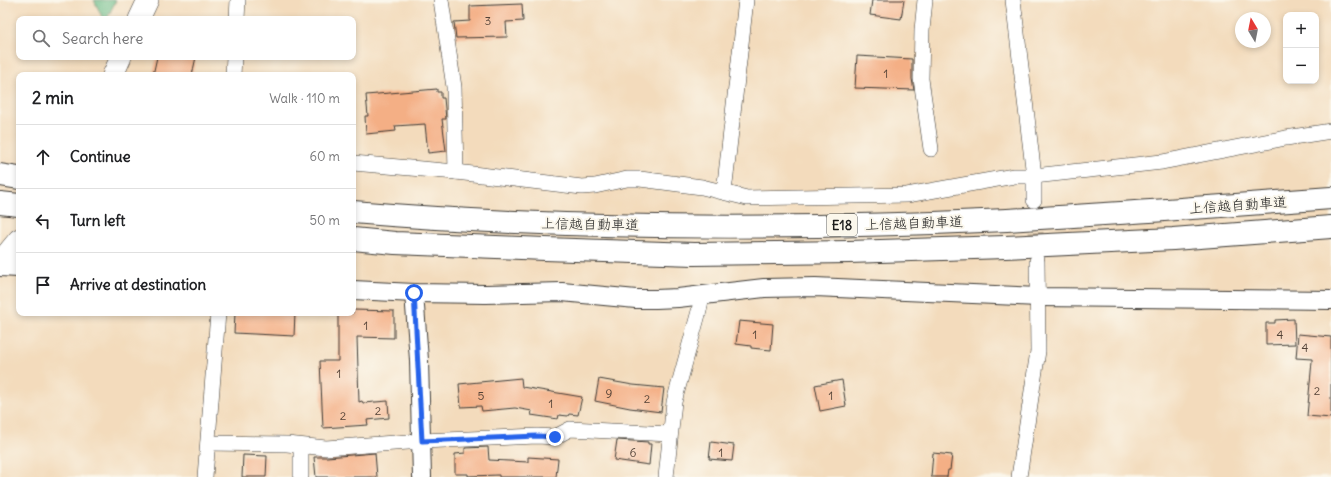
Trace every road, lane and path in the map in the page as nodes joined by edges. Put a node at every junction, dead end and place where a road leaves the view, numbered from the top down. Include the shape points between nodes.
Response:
1 (148, 0) edge
2 (238, 0) edge
3 (442, 0) edge
4 (746, 0) edge
5 (925, 0) edge
6 (1013, 0) edge
7 (140, 16) edge
8 (237, 16) edge
9 (120, 60) edge
10 (234, 60) edge
11 (114, 72) edge
12 (233, 72) edge
13 (1331, 131) edge
14 (931, 150) dead end
15 (356, 163) edge
16 (456, 172) junction
17 (0, 175) edge
18 (1034, 176) junction
19 (16, 178) edge
20 (724, 192) junction
21 (1331, 198) edge
22 (1034, 200) tunnel mouth
23 (0, 203) edge
24 (16, 205) edge
25 (356, 212) edge
26 (1331, 227) edge
27 (356, 239) edge
28 (16, 243) edge
29 (1037, 261) tunnel mouth
30 (0, 262) edge
31 (0, 267) edge
32 (16, 268) edge
33 (356, 290) edge
34 (414, 293) junction
35 (702, 295) junction
36 (1038, 297) junction
37 (1331, 300) edge
38 (218, 316) edge
39 (670, 434) junction
40 (422, 441) junction
41 (208, 443) junction
42 (301, 446) junction
43 (205, 477) edge
44 (301, 477) edge
45 (422, 477) edge
46 (666, 477) edge
47 (1019, 477) edge

1 - 7 main road
2 - 8 street
3 - 16 street via 454,87
4 - 20 street
5 - 14 street via 921,79
6 - 18 street
9 - 11 main road
10 - 12 street
13 - 18 street via 1162,162
15 - 16 street
16 - 20 street via 582,187 640,179
17 - 19 highway
18 - 20 street via 1014,176 907,194 747,198
18 - 22 street
21 - 25 highway, 上信越自動車道 / E18 via 1175,210 846,225 696,227 547,224
23 - 24 highway
26 - 27 highway, 上信越自動車道 / E18 via 1051,245 810,253 545,249
28 - 30 main road
29 - 36 street
31 - 32 street
33 - 34 street
34 - 35 street via 562,292 636,300
34 - 40 street
35 - 36 street via 764,288 815,287
35 - 39 street via 674,402
36 - 37 street
36 - 47 street via 1038,351
38 - 41 street
39 - 40 street via 570,429 555,437
39 - 46 street
40 - 42 street via 326,448
40 - 45 street
41 - 42 street
41 - 43 street
42 - 44 street

